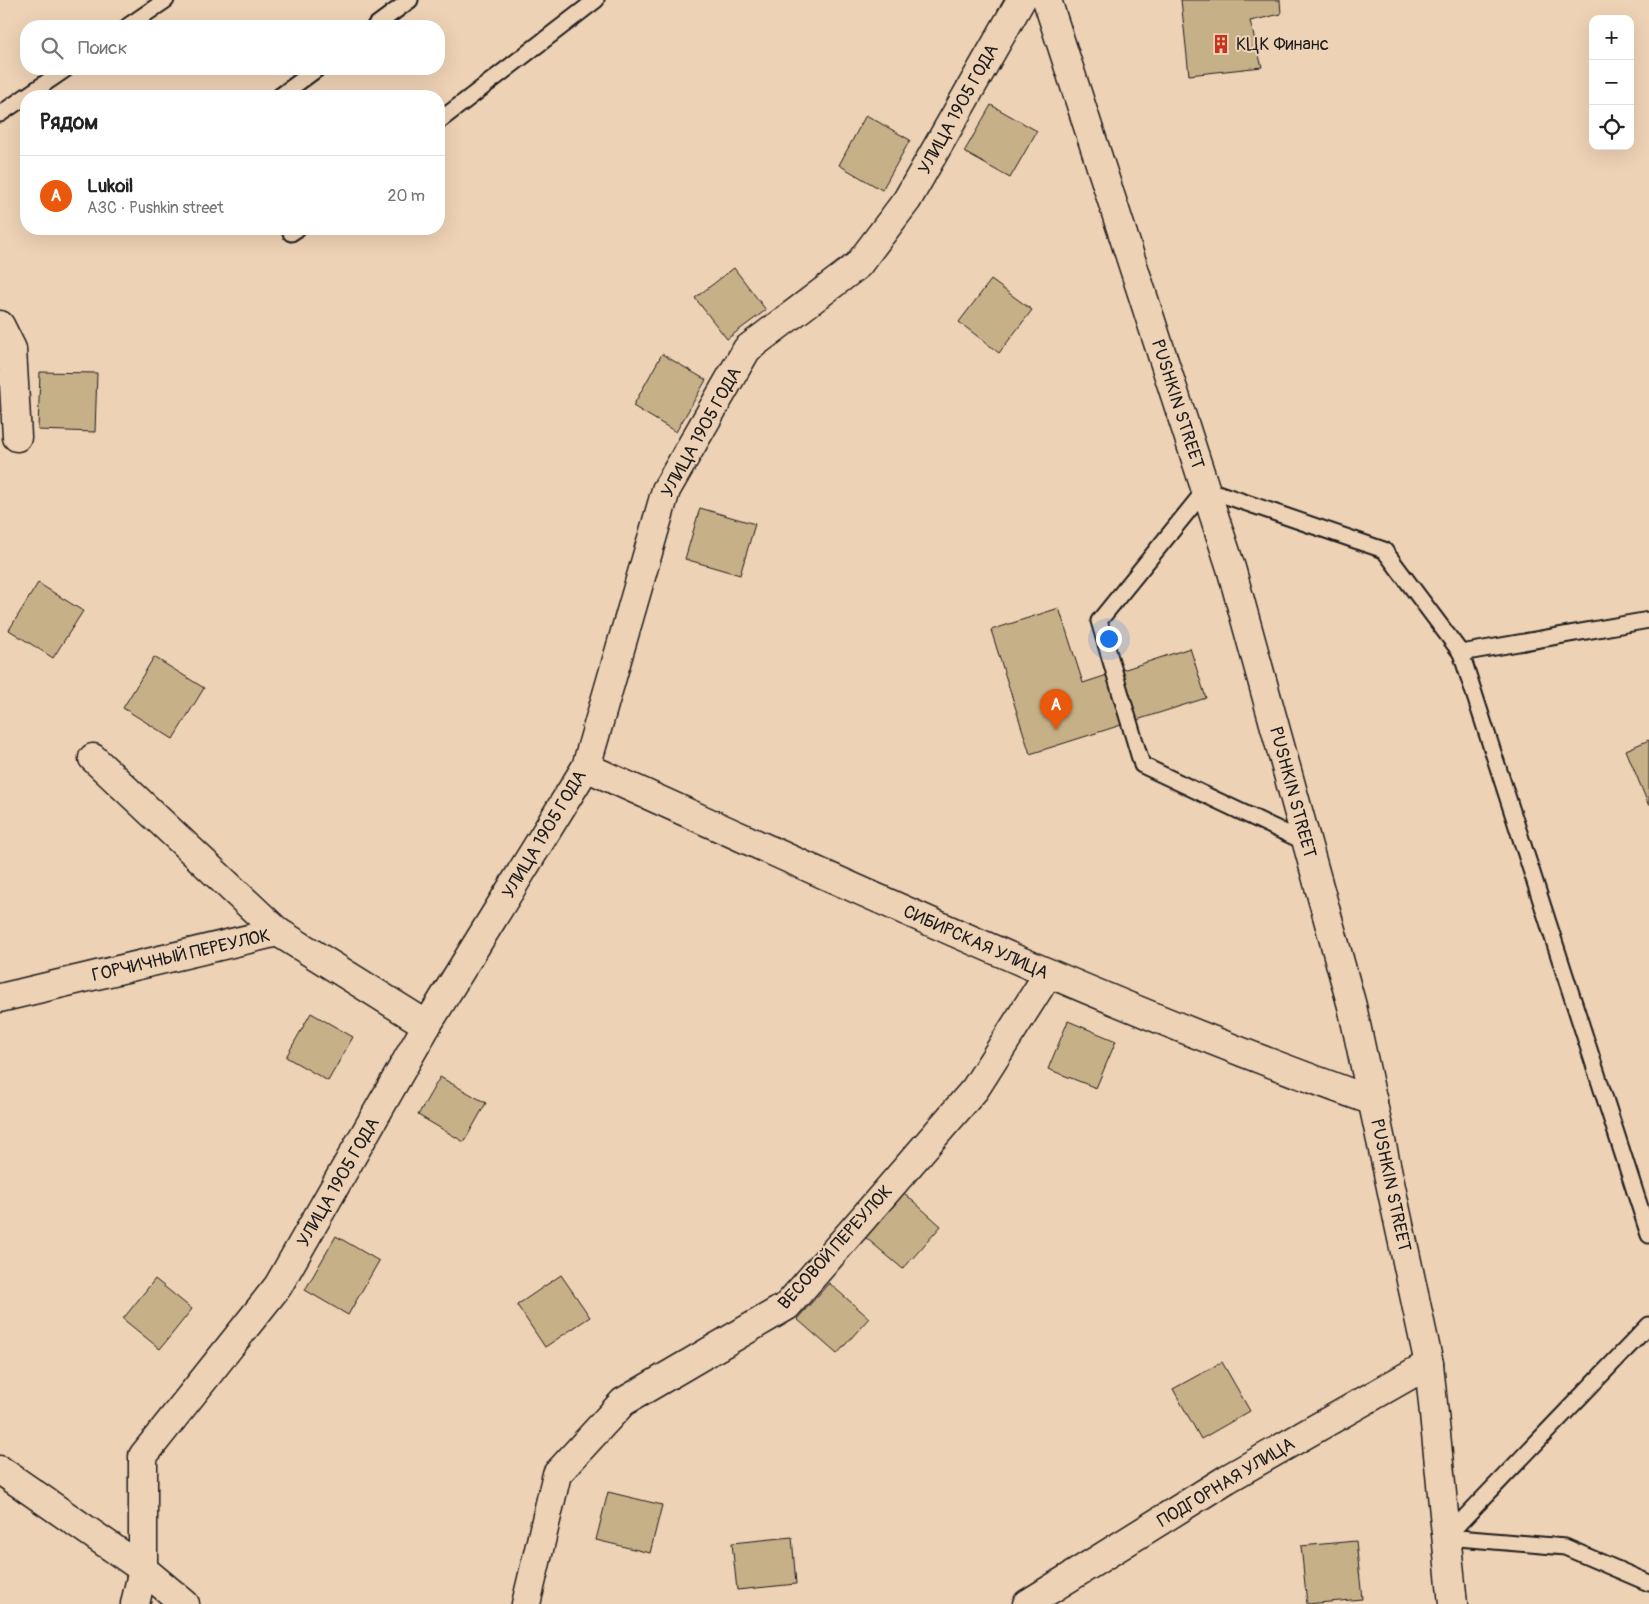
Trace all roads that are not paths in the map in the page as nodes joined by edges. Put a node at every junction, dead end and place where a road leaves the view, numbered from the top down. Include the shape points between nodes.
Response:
1 (166, 0) edge
2 (410, 0) edge
3 (596, 0) edge
4 (1021, 0) edge
5 (1047, 0) edge
6 (137, 20) edge
7 (383, 20) edge
8 (57, 75) edge
9 (309, 75) edge
10 (35, 90) edge
11 (288, 90) edge
12 (20, 100) edge
13 (0, 114) edge
14 (445, 116) edge
15 (0, 325) edge
16 (17, 437) dead end
17 (1206, 489) junction
18 (1649, 620) edge
19 (1461, 653) junction
20 (93, 758) dead end
21 (586, 767) junction
22 (1308, 843) junction
23 (278, 932) junction
24 (1048, 974) junction
25 (0, 998) edge
26 (428, 1025) junction
27 (1373, 1101) junction
28 (1649, 1235) edge
29 (1649, 1325) edge
30 (1429, 1364) junction
31 (0, 1470) edge
32 (1446, 1537) junction
33 (143, 1569) junction
34 (1649, 1583) edge
35 (135, 1604) edge
36 (186, 1604) edge
37 (526, 1604) edge
38 (1027, 1604) edge
39 (1452, 1604) edge

1 - 6 lane
2 - 7 lane
3 - 14 lane
4 - 21 street, УЛИЦА 1905 ГОДА via 907,200 858,265 747,349 666,490
5 - 17 street, PUSHKIN STREET
8 - 10 lane
9 - 11 lane
12 - 13 lane
15 - 16 street via 12,349
17 - 19 lane via 1384,550
17 - 22 street, PUSHKIN STREET via 1232,568
17 - 22 lane via 1099,621 1142,765
18 - 19 lane
19 - 28 lane
20 - 23 street
21 - 24 street, СИБИРСКАЯ УЛИЦА
21 - 26 street, УЛИЦА 1905 ГОДА
22 - 27 street, PUSHKIN STREET via 1352,1006
23 - 25 street, ГОРЧИЧНЫЙ ПЕРЕУЛОК
23 - 26 street, ГОРЧИЧНЫЙ ПЕРЕУЛОК
24 - 27 street, СИБИРСКАЯ УЛИЦА
24 - 37 street, ВЕСОВОЙ ПЕРЕУЛОК via 975,1089 787,1306 623,1402 557,1474
26 - 33 street, УЛИЦА 1905 ГОДА via 278,1286 143,1456
27 - 30 street, PUSHKIN STREET
29 - 32 lane
30 - 32 street, PUSHKIN STREET
30 - 38 street, ПОДГОРНАЯ УЛИЦА via 1227,1479
31 - 33 street
32 - 34 lane via 1565,1547
32 - 39 street, PUSHKIN STREET
33 - 35 street, УЛИЦА 1905 ГОДА
33 - 36 street

